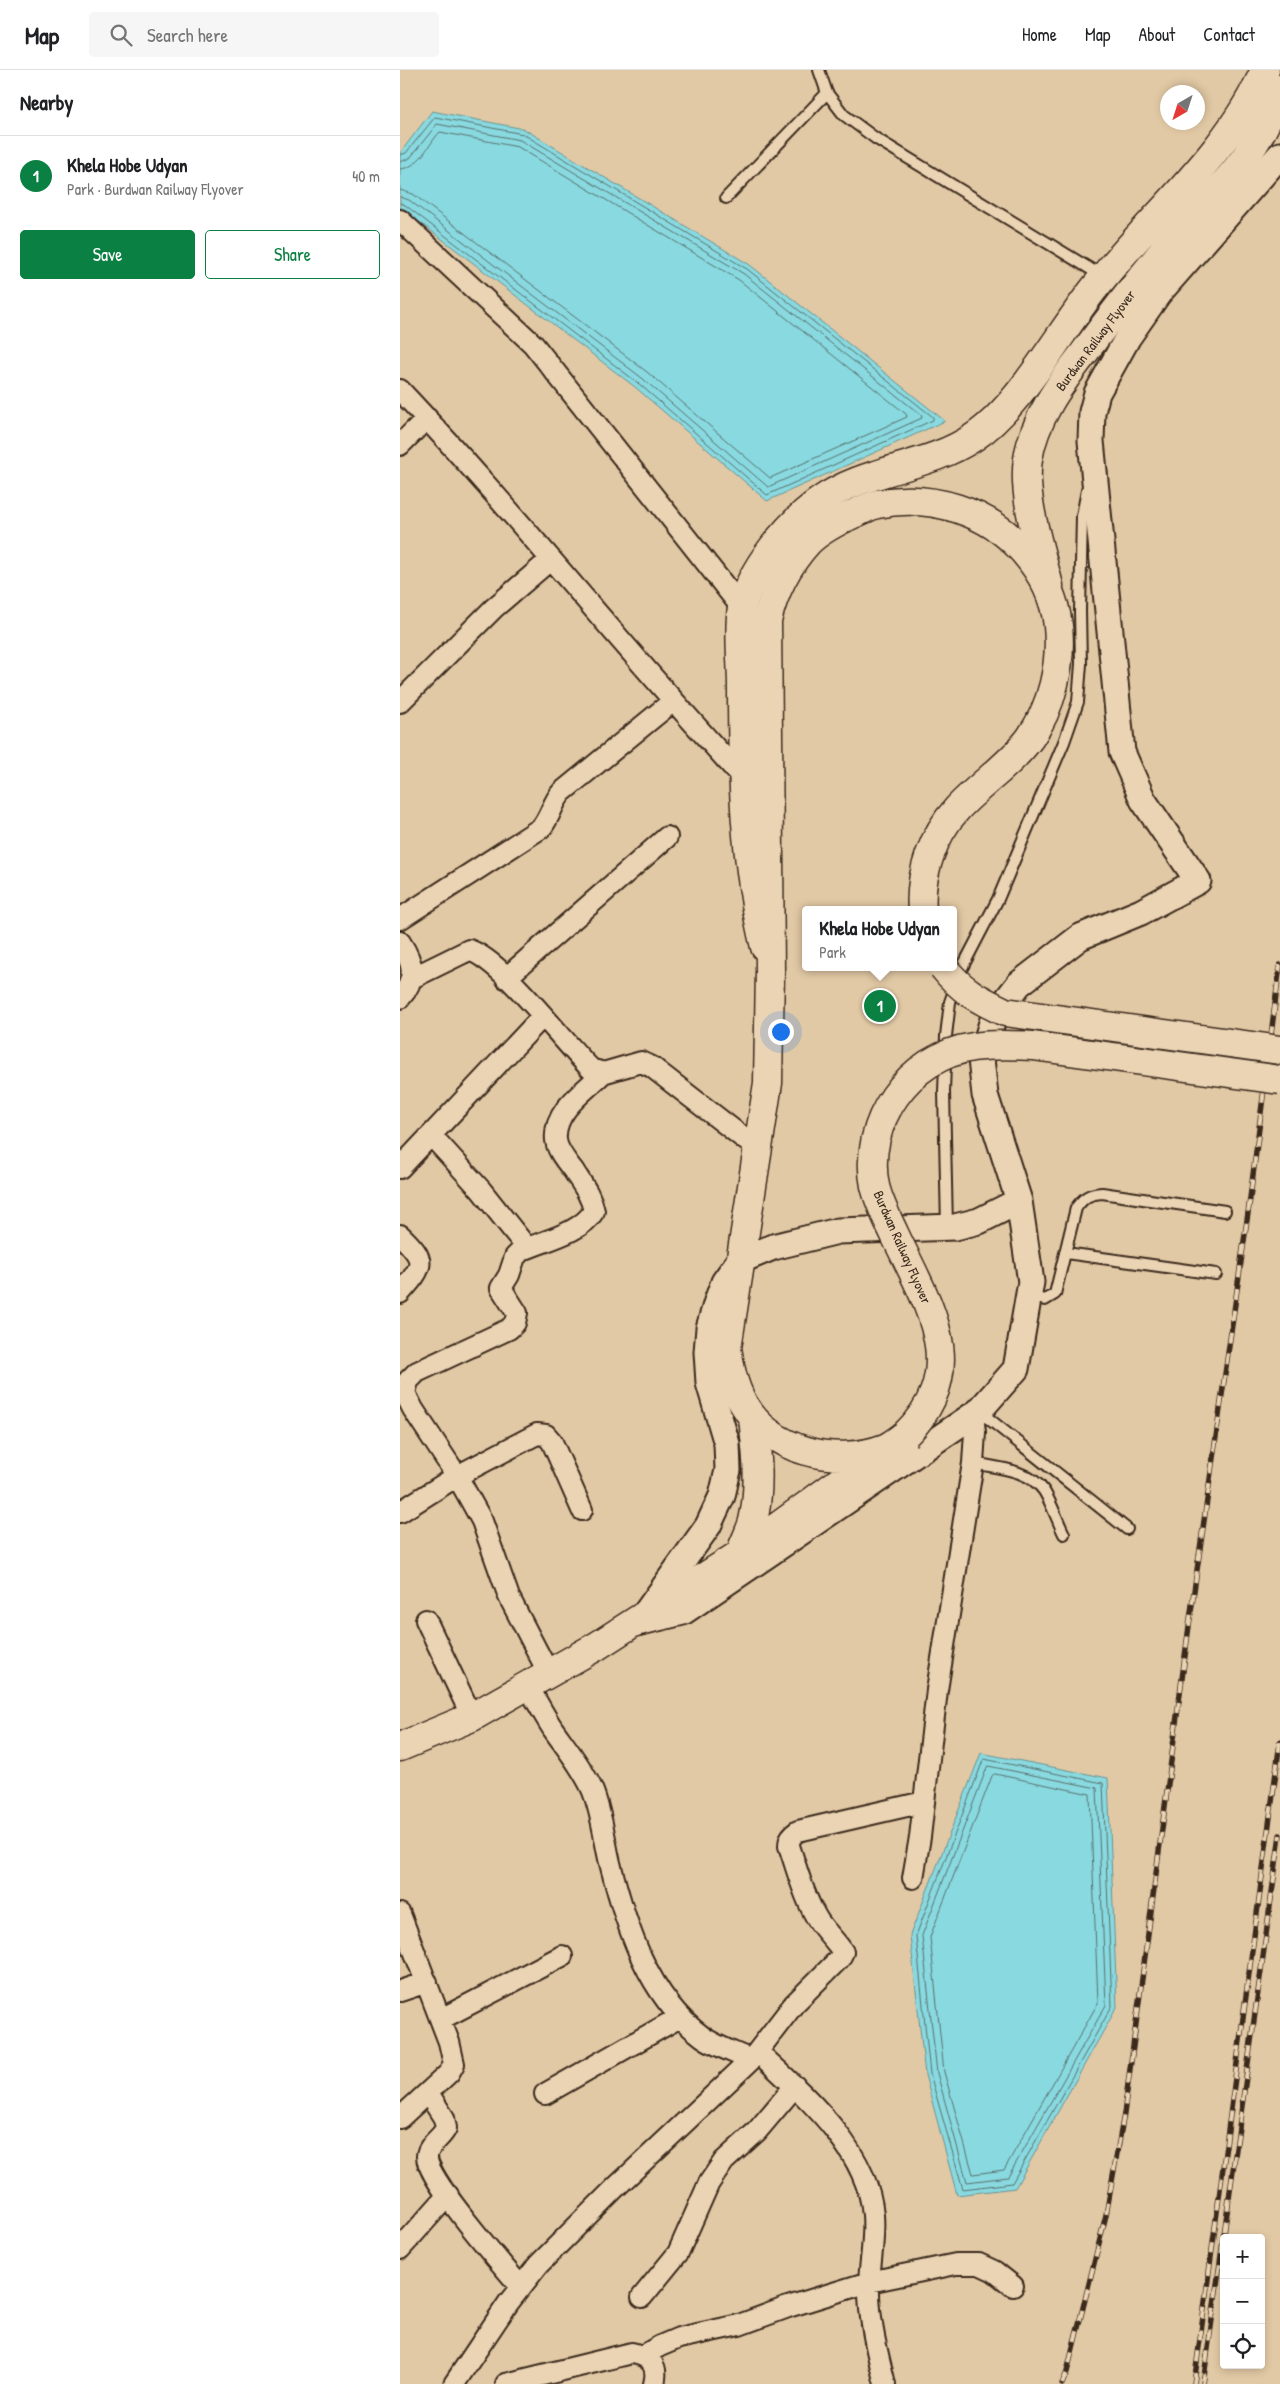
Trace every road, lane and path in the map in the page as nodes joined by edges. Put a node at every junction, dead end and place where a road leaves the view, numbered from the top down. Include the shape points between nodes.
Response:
1 (819, 70) edge
2 (1265, 70) edge
3 (1280, 89) edge
4 (827, 93) junction
5 (1280, 155) edge
6 (726, 198) dead end
7 (400, 220) edge
8 (1103, 277) junction
9 (400, 390) edge
10 (426, 418) junction
11 (400, 445) edge
12 (1094, 470) junction
13 (550, 560) junction
14 (1053, 600) junction
15 (742, 608) junction
16 (400, 702) edge
17 (672, 702) junction
18 (744, 780) junction
19 (667, 837) dead end
20 (922, 906) edge
21 (400, 919) edge
22 (400, 942) edge
23 (770, 971) junction
24 (946, 971) edge
25 (412, 978) junction
26 (506, 978) junction
27 (400, 998) edge
28 (542, 1017) junction
29 (1280, 1050) edge
30 (603, 1073) junction
31 (1280, 1080) edge
32 (431, 1135) junction
33 (759, 1150) junction
34 (400, 1168) edge
35 (1019, 1201) junction
36 (1225, 1211) dead end
37 (947, 1227) junction
38 (400, 1235) edge
39 (527, 1248) junction
40 (1066, 1253) junction
41 (739, 1261) junction
42 (1216, 1274) dead end
43 (400, 1293) edge
44 (1028, 1296) junction
45 (976, 1413) junction
46 (753, 1418) junction
47 (896, 1441) junction
48 (974, 1463) junction
49 (458, 1476) junction
50 (582, 1510) dead end
51 (400, 1512) edge
52 (1127, 1529) dead end
53 (1064, 1534) dead end
54 (740, 1554) junction
55 (639, 1619) junction
56 (426, 1620) dead end
57 (539, 1680) junction
58 (472, 1717) junction
59 (400, 1747) edge
60 (924, 1802) junction
61 (913, 1878) dead end
62 (400, 1914) edge
63 (562, 1956) dead end
64 (427, 1982) junction
65 (400, 1991) edge
66 (680, 2017) junction
67 (441, 2019) junction
68 (754, 2056) junction
69 (794, 2086) junction
70 (428, 2092) junction
71 (545, 2094) dead end
72 (400, 2118) edge
73 (448, 2195) junction
74 (400, 2249) edge
75 (869, 2282) junction
76 (1012, 2286) dead end
77 (521, 2287) junction
78 (642, 2297) dead end
79 (644, 2355) junction
80 (454, 2384) edge
81 (506, 2384) edge
82 (654, 2384) edge
83 (885, 2384) edge

1 - 4 lane
2 - 8 main road via 1225,139
3 - 14 main road, Burdwan Railway Flyover via 1254,145 1107,321 1060,384 1035,433 1026,475 1032,519
4 - 6 lane
4 - 8 lane via 844,115 875,138
5 - 12 street via 1158,294 1108,369 1092,412
7 - 15 street via 533,344
8 - 15 main road via 1035,370 977,436 940,456 848,485 822,499 800,516 777,543 754,577
9 - 10 street
10 - 11 street
10 - 13 street
12 - 35 street via 1122,752 1143,800 1198,881 1141,912 1080,937 1019,984 994,1016 981,1059 985,1095
12 - 37 lane via 1082,516 1082,664 1078,702 998,899 962,968 950,1002 944,1092
13 - 16 street via 494,608
13 - 17 street
14 - 20 main road, Burdwan Railway Flyover via 1058,626 1058,657 1045,712 1030,738 956,810 937,837 924,872
14 - 23 main road, Burdwan Railway Flyover via 1038,569 1015,542 992,524 964,510 937,503 904,500 876,504 839,520 809,541 788,567 773,596 767,621
15 - 18 main road
17 - 18 street
17 - 21 street via 562,792 541,828
18 - 23 main road via 752,889
19 - 26 street
22 - 25 street via 411,960
23 - 33 main road via 768,1083
24 - 29 main road, bridge via 973,997 1005,1012
25 - 26 street via 469,950 480,954
25 - 27 street
26 - 28 street
28 - 30 street via 591,1069
28 - 32 street
30 - 33 street via 641,1062 652,1067
30 - 39 street via 567,1108 557,1123 556,1141 591,1197 594,1211 577,1227
31 - 47 main road, Burdwan Railway Flyover, bridge via 1033,1046 1001,1045 971,1047 942,1057 917,1071 899,1090 882,1118 872,1162 875,1187 887,1218 930,1307 942,1362 928,1406 917,1424
32 - 34 street
32 - 39 street
33 - 41 main road
35 - 37 street via 980,1221
35 - 44 street via 1031,1282
36 - 40 lane via 1091,1194 1083,1198 1076,1208
37 - 41 street via 838,1231 773,1247
38 - 43 street via 416,1251 421,1262 418,1271
39 - 49 street via 515,1257 501,1288 517,1313 516,1323 417,1372 408,1381 405,1393 413,1409
40 - 42 lane
40 - 44 lane via 1055,1294 1045,1300
41 - 46 main road via 727,1348 736,1389
41 - 55 street via 724,1282 716,1301 707,1352 709,1383 727,1444 728,1470 722,1496 708,1526
44 - 45 street via 1016,1369
45 - 48 street
45 - 52 lane
45 - 55 street via 683,1612
46 - 47 main road via 775,1437 810,1453 853,1456
46 - 54 main road via 758,1470 756,1499 753,1521
47 - 54 main road, Burdwan Railway Flyover
48 - 53 lane via 1018,1473 1032,1480 1043,1491
48 - 60 street via 937,1690
49 - 50 street via 537,1434 546,1435
49 - 51 street
49 - 57 street via 482,1521
54 - 55 main road, Burdwan Railway Flyover
55 - 57 main road, Burdwan Railway Flyover
56 - 58 street
57 - 58 main road, Burdwan Railway Flyover
57 - 66 street via 592,1789 630,1929 659,1990
58 - 59 main road, Burdwan Railway Flyover
60 - 61 street
60 - 68 street via 798,1831 789,1839 794,1862 815,1915 842,1952 836,1964 794,2004
62 - 64 street
63 - 67 street
64 - 65 street
64 - 67 street
66 - 68 street via 704,2038
66 - 71 street
67 - 70 street via 454,2064
68 - 69 street
68 - 77 street via 574,2228
69 - 75 street via 837,2133 862,2174 873,2214
69 - 78 street via 762,2125 724,2161 709,2183 678,2252
70 - 72 street
70 - 73 street via 444,2118 446,2128 431,2146 427,2161
73 - 74 street
73 - 77 street via 486,2247
75 - 76 street via 956,2264 979,2264
75 - 79 street via 739,2325 679,2338
75 - 83 street via 872,2335
77 - 80 street
79 - 81 street via 632,2353
79 - 82 street via 656,2374

